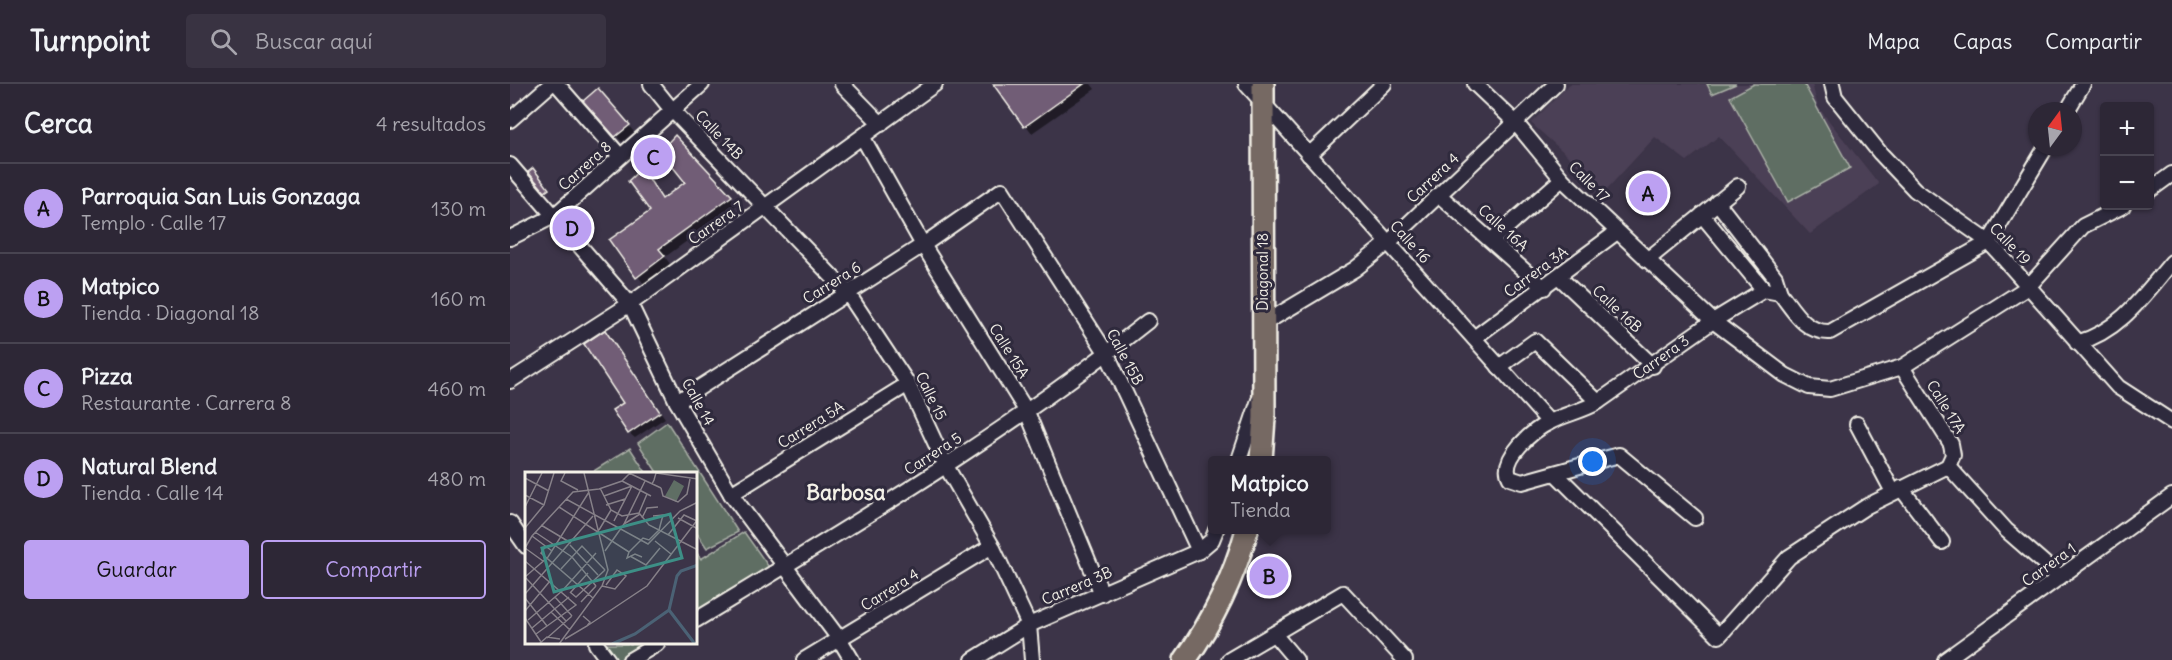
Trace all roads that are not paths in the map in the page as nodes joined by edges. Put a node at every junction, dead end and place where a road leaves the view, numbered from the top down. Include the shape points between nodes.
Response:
1 (551, 84) edge
2 (557, 84) edge
3 (651, 84) edge
4 (702, 84) edge
5 (842, 84) edge
6 (935, 84) edge
7 (1246, 84) edge
8 (1384, 84) edge
9 (1475, 84) edge
10 (1556, 84) edge
11 (1832, 84) edge
12 (2083, 84) edge
13 (1263, 94) edge
14 (2072, 102) edge
15 (672, 110) junction
16 (510, 120) edge
17 (1515, 122) junction
18 (881, 124) junction
19 (863, 138) junction
20 (1309, 155) junction
21 (620, 156) junction
22 (2041, 156) edge
23 (510, 165) edge
24 (2172, 174) edge
25 (1562, 179) junction
26 (1738, 186) dead end
27 (2154, 187) edge
28 (1002, 190) joint
29 (1439, 195) junction
30 (1717, 202) junction
31 (767, 207) junction
32 (2115, 210) edge
33 (1702, 215) junction
34 (554, 216) junction
35 (1617, 232) junction
36 (510, 238) edge
37 (1492, 240) junction
38 (1989, 242) junction
39 (1388, 243) junction
40 (923, 245) junction
41 (1647, 260) junction
42 (2172, 262) edge
43 (1559, 277) junction
44 (2028, 287) junction
45 (1544, 288) junction
46 (1772, 291) junction
47 (848, 292) junction
48 (630, 304) junction
49 (1148, 321) dead end
50 (1713, 321) junction
51 (1263, 324) junction
52 (1474, 338) junction
53 (2077, 343) junction
54 (1107, 354) junction
55 (1653, 366) junction
56 (1499, 367) junction
57 (1902, 367) junction
58 (510, 381) edge
59 (908, 384) junction
60 (1264, 387) junction
61 (677, 402) junction
62 (1598, 402) junction
63 (1027, 412) junction
64 (1549, 422) junction
65 (2172, 422) edge
66 (1857, 424) dead end
67 (1240, 456) edge
68 (1261, 456) edge
69 (946, 466) junction
70 (1948, 466) junction
71 (1556, 474) junction
72 (1897, 490) junction
73 (731, 494) junction
74 (2172, 496) edge
75 (1695, 519) dead end
76 (510, 523) edge
77 (1214, 534) edge
78 (1246, 534) edge
79 (1942, 542) dead end
80 (525, 545) edge
81 (992, 546) junction
82 (1199, 551) junction
83 (785, 566) junction
84 (2060, 577) junction
85 (1102, 594) junction
86 (698, 619) edge
87 (1029, 625) junction
88 (1274, 634) junction
89 (840, 640) junction
90 (597, 645) edge
91 (655, 645) edge
92 (608, 660) edge
93 (630, 660) edge
94 (804, 660) edge
95 (852, 660) edge
96 (973, 660) edge
97 (1032, 660) edge
98 (1185, 660) edge
99 (1229, 660) edge
100 (1296, 660) edge
101 (1405, 660) edge
102 (1945, 660) edge

1 - 16 street
2 - 21 street
3 - 15 street, Calle 14B
4 - 15 street, Carrera 8
5 - 18 street
6 - 18 street, Carrera 7
7 - 13 street, Calle 16
8 - 20 street
9 - 17 street, Calle 17
10 - 17 street, Carrera 4
11 - 38 street, Calle 19 via 1834,97 1915,190
12 - 14 street
13 - 20 street, Calle 16
13 - 51 main road, Diagonal 18
15 - 21 street, Carrera 8
15 - 31 street, Calle 14B
17 - 25 street, Calle 17
17 - 29 street, Carrera 4
18 - 19 street, Carrera 7
19 - 31 street, Carrera 7
19 - 40 street, Calle 15A
20 - 39 street, Calle 16
21 - 34 street, Carrera 8
22 - 38 street
23 - 34 street, Calle 14
24 - 27 street
25 - 35 street, Calle 17
25 - 37 street
26 - 30 street
28 - 40 street, Carrera 6
28 - 54 street, Calle 15B
29 - 37 street, Calle 16A
29 - 39 street, Carrera 4
30 - 33 street
30 - 46 street via 1775,277
31 - 47 street, Calle 15
31 - 48 street, Carrera 7
32 - 44 street, Calle 17 via 2083,226
33 - 41 street
33 - 46 street
34 - 36 street, Carrera 8
34 - 48 street, Calle 14
35 - 41 street, Calle 17
35 - 43 street, Carrera 3A
37 - 45 street, Calle 16A
38 - 44 street, Calle 19
38 - 46 street via 1830,332 1806,326
39 - 51 street, Carrera 4 via 1355,269
39 - 52 street, Calle 16
40 - 47 street, Carrera 6
40 - 63 street, Calle 15A
41 - 50 street, Calle 17
42 - 53 street via 2121,321 2094,338
43 - 45 street, Carrera 3A
43 - 55 street, Calle 16B
44 - 53 street, Calle 19
44 - 57 street, Calle 17
45 - 52 street, Carrera 3A
46 - 50 street, Carrera 3
47 - 59 street, Calle 15
47 - 61 street, Carrera 6
48 - 58 street, Carrera 7
48 - 61 street, Calle 14
49 - 54 street, Carrera 5
50 - 55 street, Carrera 3
50 - 57 street, Calle 17 via 1785,375 1809,387 1830,389
51 - 60 main road, Diagonal 18
52 - 56 street, Calle 16
53 - 65 street, Calle 19 via 2118,387
54 - 63 street, Carrera 5
54 - 82 street, Calle 15B
55 - 62 street, Carrera 3
56 - 62 street via 1535,341
56 - 64 street, Calle 16
57 - 70 street, Calle 17A via 1952,444
59 - 69 street, Calle 15
59 - 73 street, Carrera 5A
60 - 67 street
60 - 68 main road, Diagonal 18
61 - 73 street, Calle 14
62 - 64 street, Carrera 3
63 - 69 street, Carrera 5
63 - 85 street, Calle 15A
64 - 71 street via 1514,451 1506,471 1510,478 1522,482
66 - 72 street
69 - 81 street, Calle 15
69 - 83 street, Carrera 5
70 - 72 street
70 - 84 street via 2006,530
71 - 72 street via 1719,636 1790,557
71 - 75 street via 1619,455
72 - 79 street
73 - 83 street, Calle 14
74 - 84 street, Carrera 1
76 - 80 street
77 - 82 street
78 - 98 main road via 1237,563
81 - 87 street, Calle 15
81 - 89 street, Carrera 4
82 - 85 street, Carrera 3B
83 - 86 street, Carrera 5
83 - 89 street, Calle 14
84 - 102 street, Carrera 1
85 - 87 street, Carrera 3B
87 - 96 street, Carrera 3B
87 - 97 street, Calle 15
88 - 99 street
88 - 100 street
88 - 101 street via 1343,593
89 - 94 street, Carrera 4
89 - 95 street, Calle 14
90 - 92 street
91 - 93 street

